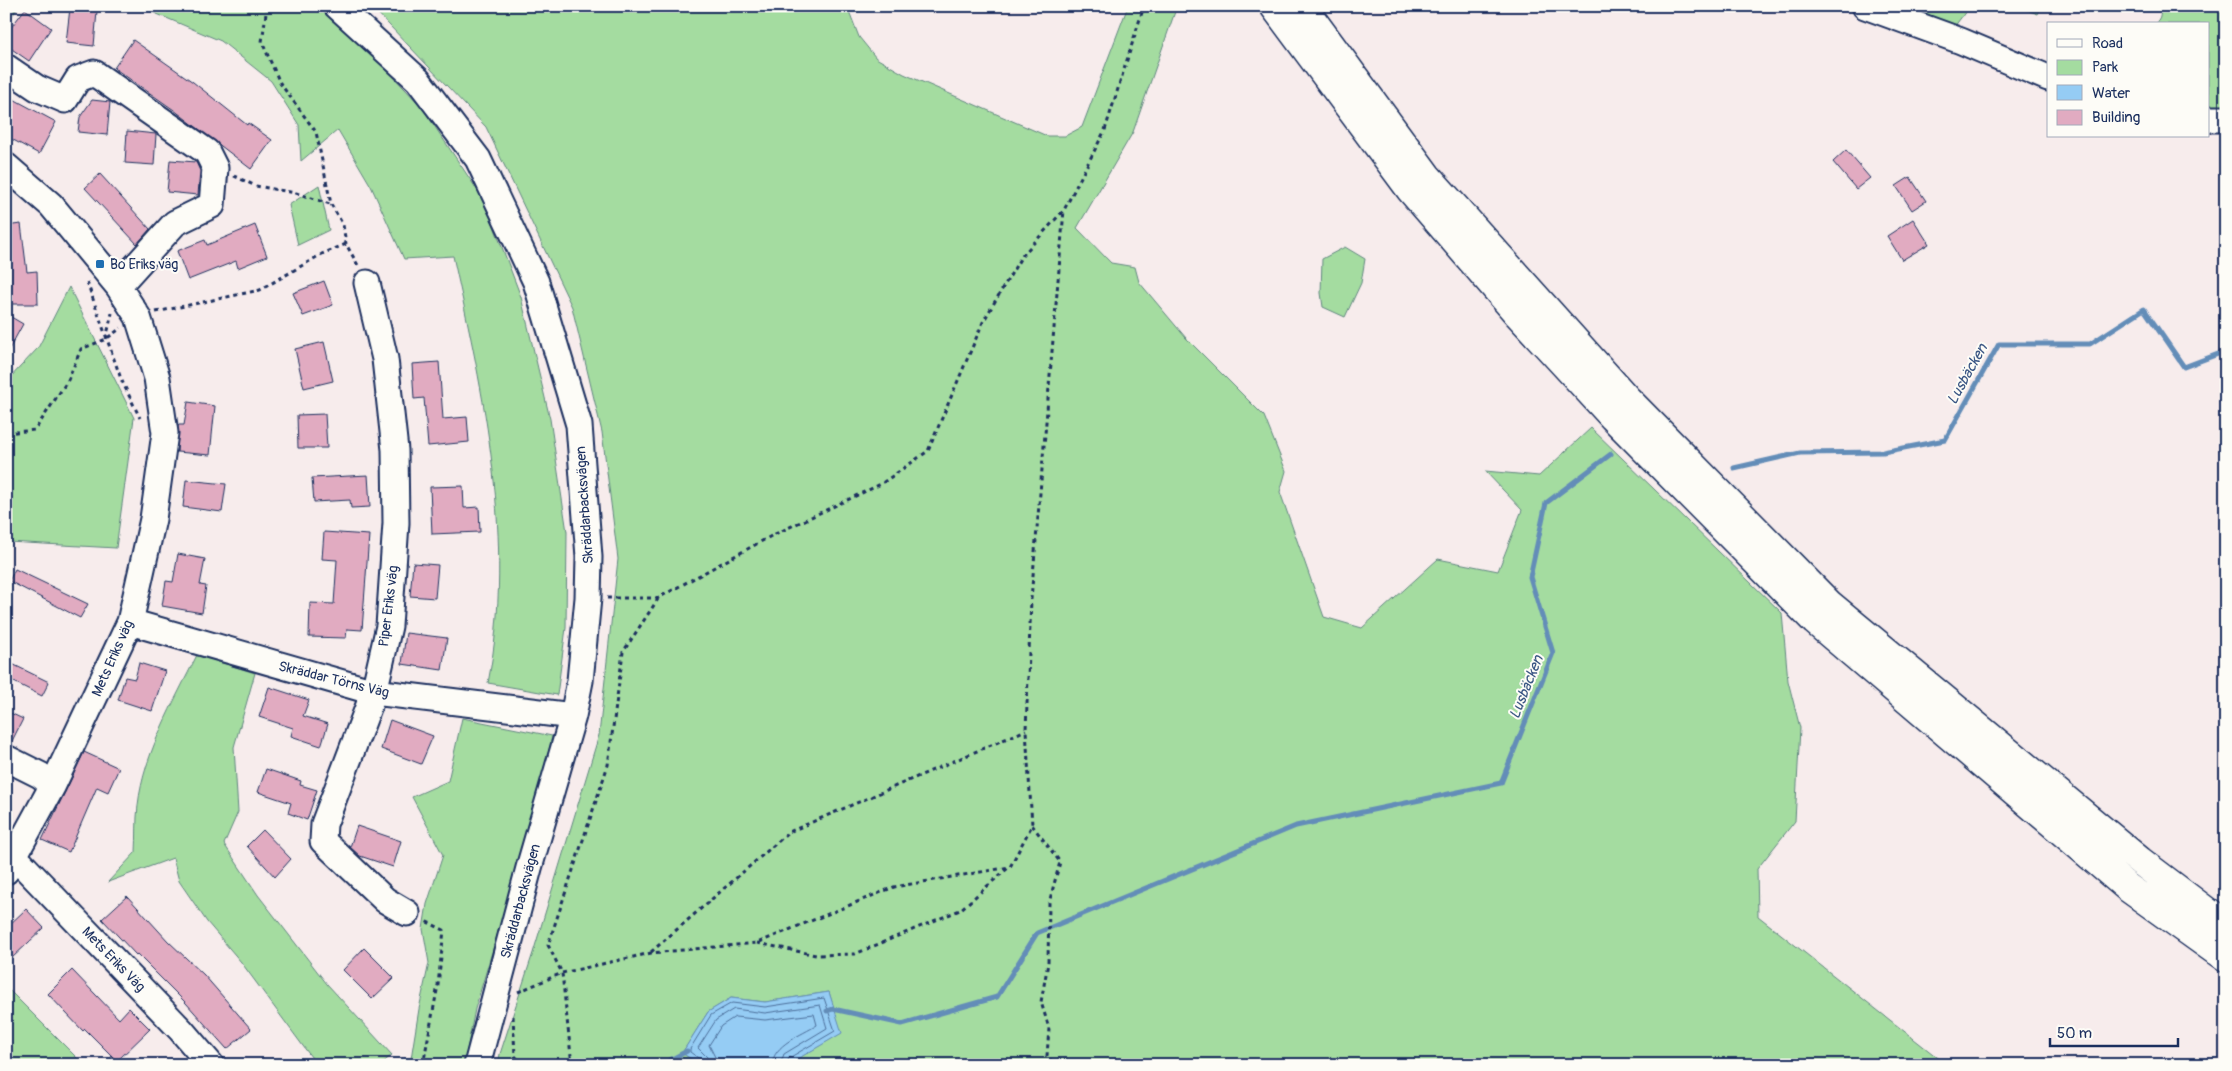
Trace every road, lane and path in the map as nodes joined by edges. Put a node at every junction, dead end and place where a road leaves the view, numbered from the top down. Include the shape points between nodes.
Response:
1 (267, 6) edge
2 (337, 6) edge
3 (1144, 6) edge
4 (1274, 6) edge
5 (1302, 6) edge
6 (1865, 6) edge
7 (6, 66) edge
8 (2047, 78) edge
9 (2210, 119) edge
10 (2226, 119) edge
11 (6, 166) edge
12 (215, 168) junction
13 (331, 204) junction
14 (1064, 210) junction
15 (346, 244) junction
16 (86, 279) dead end
17 (368, 283) joint
18 (118, 286) junction
19 (138, 317) junction
20 (106, 339) junction
21 (152, 418) junction
22 (6, 433) edge
23 (588, 598) junction
24 (658, 598) junction
25 (130, 622) junction
26 (374, 692) junction
27 (573, 716) junction
28 (1026, 730) junction
29 (6, 758) edge
30 (53, 785) junction
31 (1032, 825) junction
32 (10, 864) edge
33 (1010, 867) junction
34 (407, 913) joint
35 (2226, 926) edge
36 (756, 943) junction
37 (651, 953) junction
38 (2226, 958) edge
39 (562, 973) junction
40 (496, 994) junction
41 (513, 1012) dead end
42 (211, 1065) edge
43 (423, 1065) edge
44 (477, 1065) edge
45 (523, 1065) edge
46 (572, 1065) edge
47 (1056, 1065) edge

1 - 13 path via 262,42 280,83 316,132
2 - 23 street, Skräddarbacksvägen via 418,80 478,159 536,282 579,425 589,557
3 - 14 path via 1105,130
4 - 38 highway via 1410,189 1518,314 1613,417 1816,621 2127,887
5 - 35 highway via 1427,176 1628,400 1829,604 2140,861
6 - 8 street via 1961,41
7 - 12 street via 37,88 65,100 78,79 94,73 207,152
9 - 10 street
11 - 18 street via 50,205
12 - 13 path via 256,186 296,192
12 - 18 street via 212,205 174,223
13 - 15 path via 343,225
14 - 24 path via 1021,258 983,322 928,451 881,484 773,536
14 - 28 path via 1031,599
15 - 17 path
15 - 19 path via 322,254 260,290
16 - 20 path
17 - 26 street, Piper Eriks väg via 385,359 395,450 396,496 389,626
18 - 19 street
19 - 21 street via 157,378
20 - 21 path via 121,379
20 - 22 path via 81,349 68,380 35,430
21 - 25 street, Mets Eriks väg via 165,433 153,519
23 - 24 path
23 - 27 street, Skräddarbacksvägen via 580,681
24 - 39 path via 623,652 608,765 548,944
25 - 26 street, Skräddar Törns Väg
25 - 30 street, Mets Eriks väg
26 - 27 street, Skräddar Törns Väg
26 - 34 street, Piper Eriks väg via 324,824 323,841 385,900
27 - 40 street, Skräddarbacksvägen
28 - 31 path
28 - 37 path via 789,832
29 - 30 street
30 - 32 street, Mets Eriks väg
31 - 33 path
31 - 47 path via 1060,862 1049,903 1048,963 1041,1002 1050,1028 1047,1056
32 - 42 street, Mets Eriks Väg via 181,1030
33 - 36 path via 894,886
33 - 36 path via 960,910 855,954 816,954
34 - 43 path via 444,930 438,985
36 - 37 path
37 - 39 path
39 - 40 path via 512,995
39 - 46 path
40 - 44 street, Skräddarbacksvägen
41 - 45 path via 515,1056

